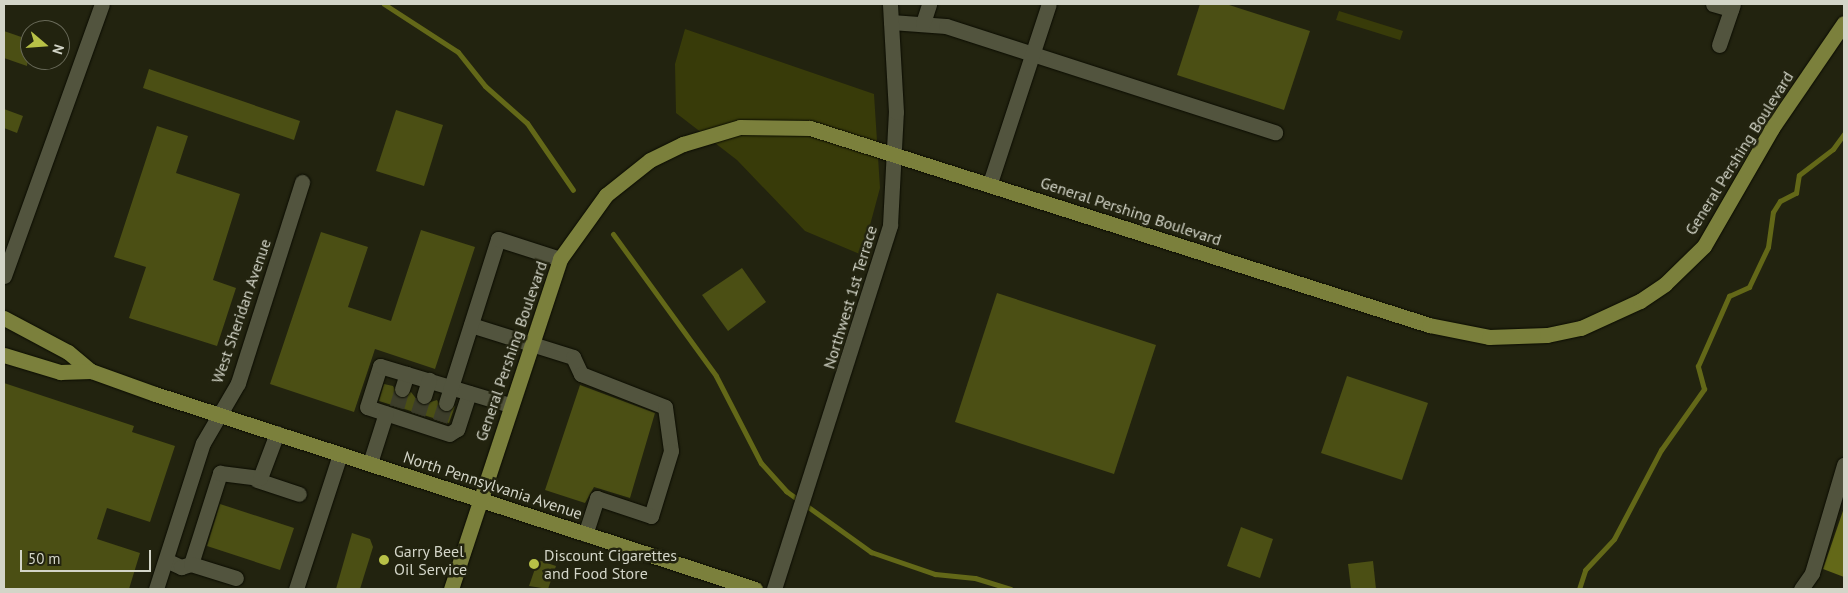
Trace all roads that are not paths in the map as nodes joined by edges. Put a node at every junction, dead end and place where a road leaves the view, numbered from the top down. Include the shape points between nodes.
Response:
1 (102, 4) edge
2 (890, 4) edge
3 (929, 4) edge
4 (1049, 4) edge
5 (1714, 4) edge
6 (1732, 7) edge
7 (891, 22) junction
8 (923, 23) junction
9 (1844, 23) edge
10 (1719, 46) dead end
11 (1032, 54) junction
12 (1275, 132) dead end
13 (896, 153) junction
14 (302, 182) dead end
15 (990, 183) junction
16 (560, 259) junction
17 (4, 276) edge
18 (4, 318) edge
19 (471, 325) junction
20 (530, 343) junction
21 (4, 354) edge
22 (91, 371) junction
23 (407, 374) junction
24 (429, 380) junction
25 (452, 387) junction
26 (402, 389) tunnel mouth
27 (470, 393) junction
28 (424, 396) tunnel mouth
29 (446, 403) tunnel mouth
30 (510, 405) junction
31 (392, 412) junction
32 (221, 415) junction
33 (277, 433) junction
34 (340, 454) junction
35 (370, 464) junction
36 (1844, 465) edge
37 (257, 480) junction
38 (299, 494) dead end
39 (480, 500) junction
40 (585, 534) junction
41 (166, 560) junction
42 (191, 564) junction
43 (236, 578) dead end
44 (156, 589) edge
45 (296, 589) edge
46 (451, 589) edge
47 (755, 589) edge
48 (774, 589) edge
49 (1801, 589) edge

1 - 17 street
2 - 7 street, Northwest 1st Terrace
3 - 8 street
4 - 11 street
5 - 6 street
6 - 10 street
7 - 8 street
7 - 13 street, Northwest 1st Terrace
8 - 11 street
9 - 15 main road, General Pershing Boulevard via 1772,128 1722,219 1697,252 1640,301 1581,328 1547,335 1489,337 1429,325
11 - 12 street
11 - 15 street
13 - 15 main road, General Pershing Boulevard
13 - 16 main road, General Pershing Boulevard via 810,128 740,127 709,134 628,176 588,215
13 - 48 street, Northwest 1st Terrace via 890,225 881,262
14 - 32 street, West Sheridan Avenue via 238,383
16 - 19 street via 498,239
16 - 20 main road, General Pershing Boulevard
18 - 22 main road via 68,352
19 - 20 street
19 - 25 street
20 - 30 main road, General Pershing Boulevard
20 - 40 street via 573,357 581,374 666,407 671,451 651,516 597,498
21 - 22 main road via 60,372
22 - 32 main road, North Pennsylvania Avenue
23 - 24 street
23 - 26 street
23 - 31 street via 380,366 367,407
24 - 25 street
24 - 28 street
25 - 27 street
25 - 29 street
27 - 30 street
27 - 31 street via 457,429 449,434 439,425
30 - 39 main road, General Pershing Boulevard
31 - 35 street
32 - 33 main road, North Pennsylvania Avenue
32 - 41 street, West Sheridan Avenue via 203,443
33 - 34 main road, North Pennsylvania Avenue
33 - 37 street via 264,473
34 - 35 main road, North Pennsylvania Avenue
34 - 45 street
35 - 39 main road, North Pennsylvania Avenue
36 - 49 street via 1812,573
37 - 38 street
37 - 42 street via 220,473
39 - 40 main road, North Pennsylvania Avenue
39 - 46 main road, General Pershing Boulevard
40 - 47 main road, North Pennsylvania Avenue
41 - 42 street via 181,567
41 - 44 street, West Sheridan Avenue
42 - 43 street

